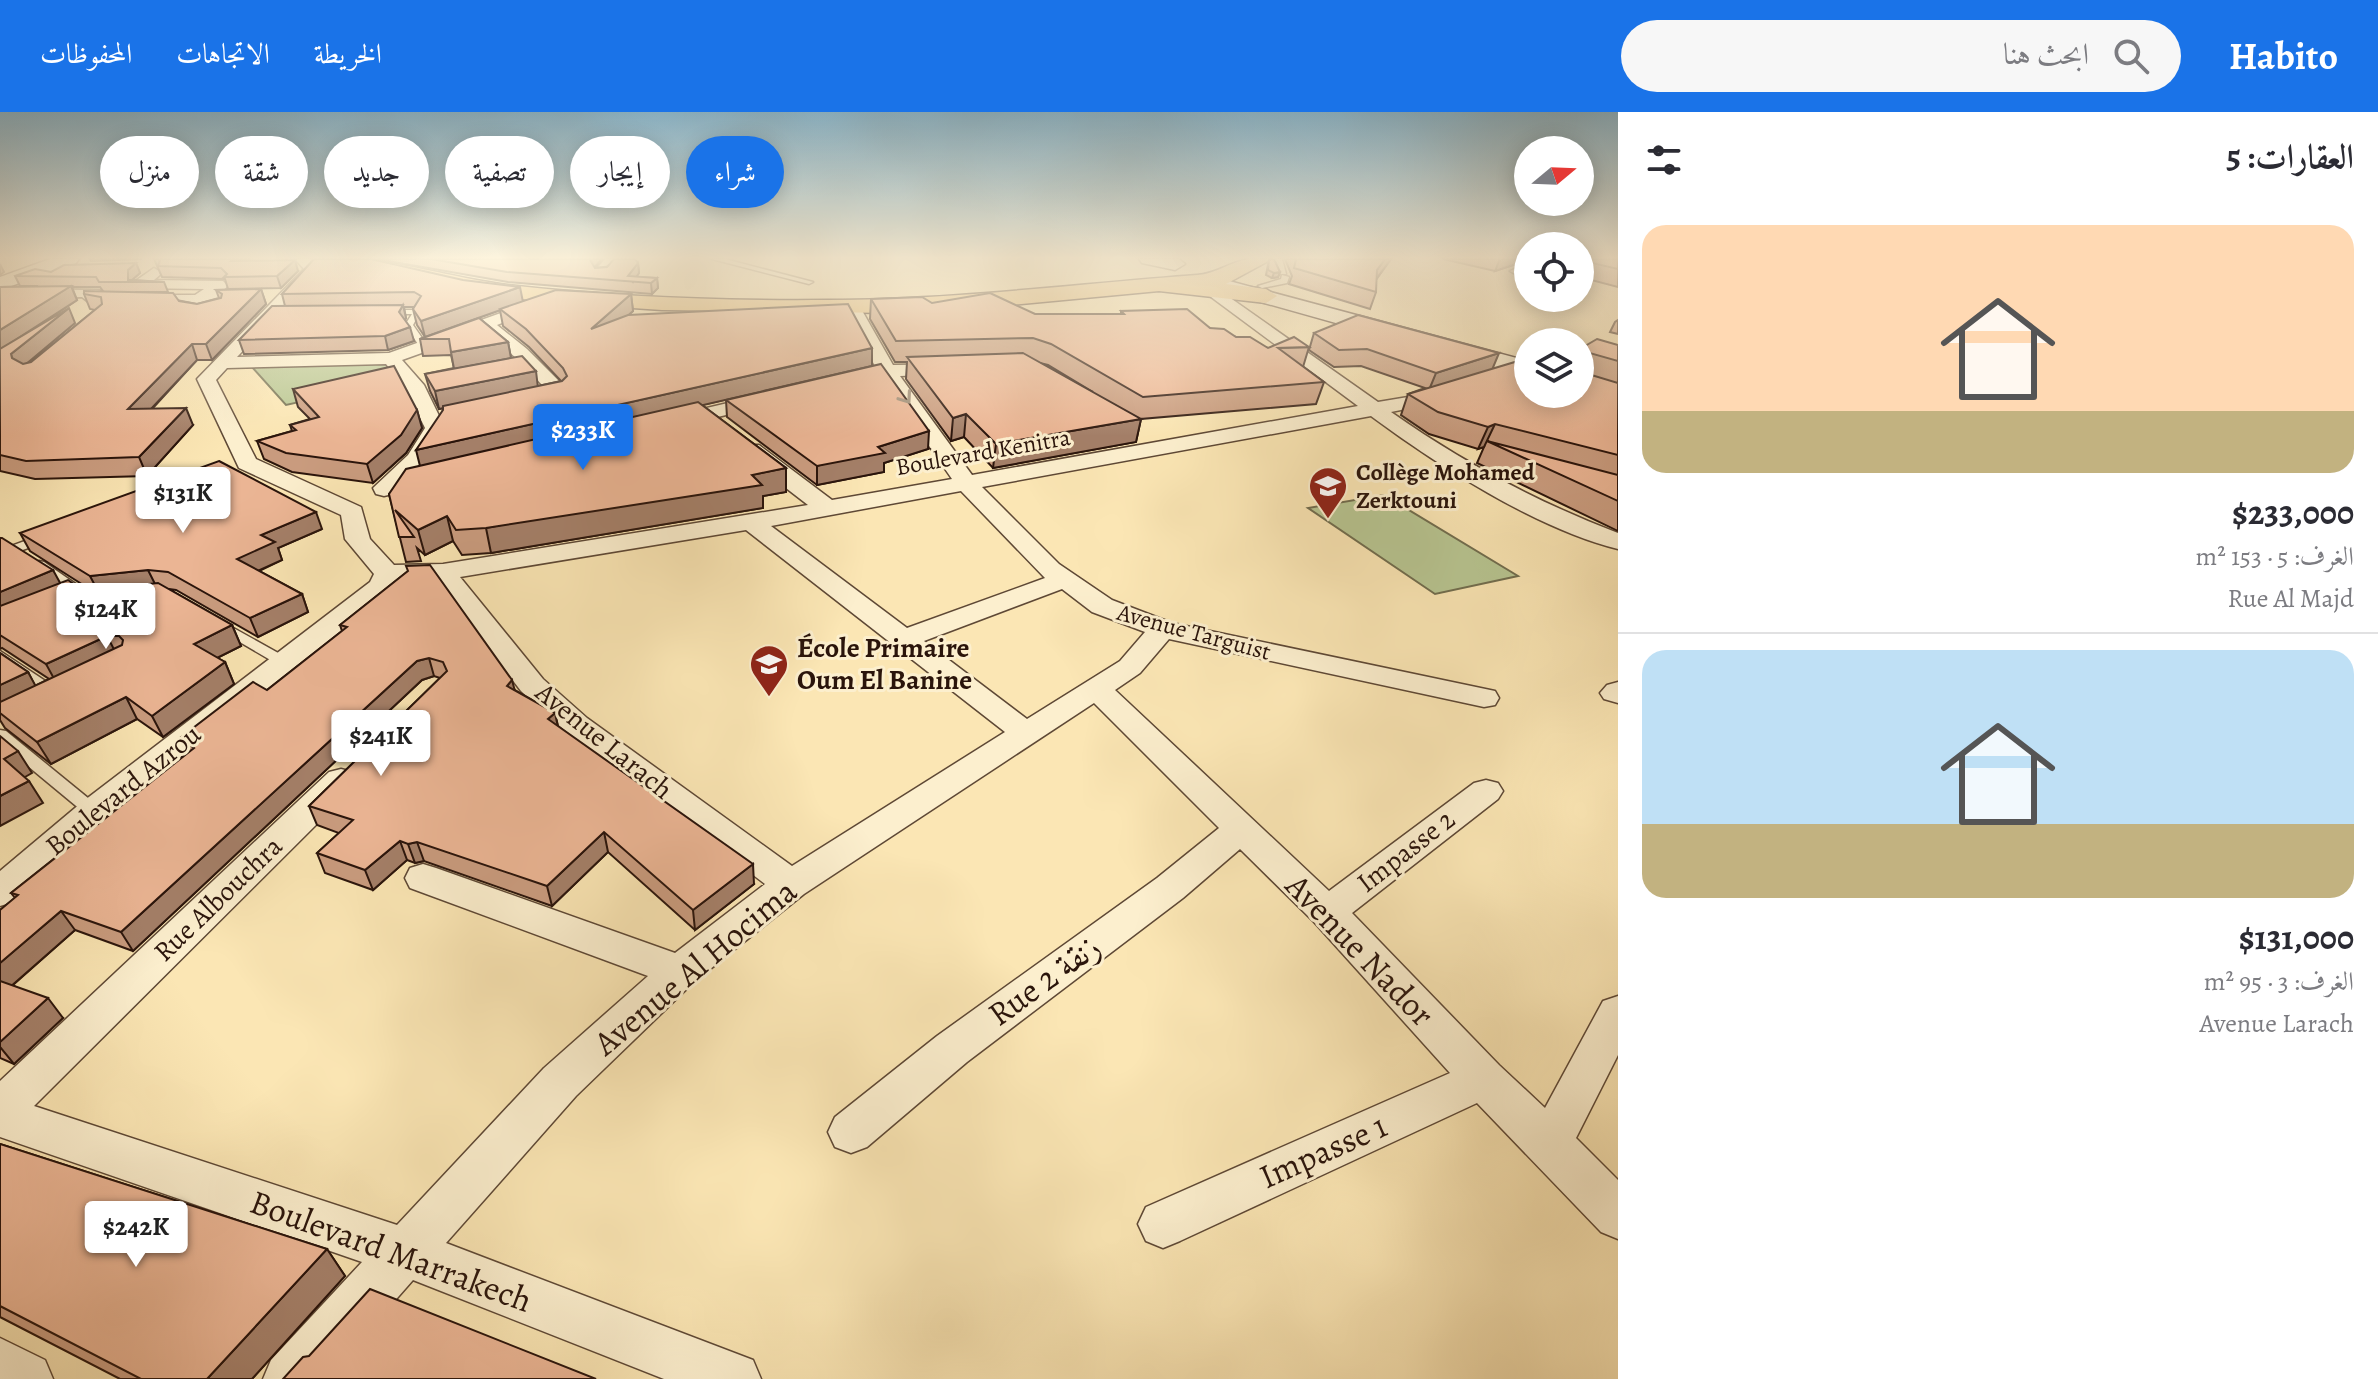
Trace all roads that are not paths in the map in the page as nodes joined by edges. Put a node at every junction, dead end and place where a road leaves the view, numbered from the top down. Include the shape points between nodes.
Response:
1 (256, 318) edge
2 (414, 318) edge
3 (501, 318) edge
4 (858, 318) edge
5 (1250, 318) edge
6 (1360, 318) edge
7 (485, 324) junction
8 (423, 345) junction
9 (391, 358) junction
10 (1514, 362) edge
11 (221, 363) junction
12 (531, 363) junction
13 (976, 367) edge
14 (501, 369) edge
15 (1514, 370) edge
16 (887, 371) junction
17 (826, 385) edge
18 (781, 396) edge
19 (507, 405) edge
20 (1373, 409) junction
21 (704, 414) junction
22 (643, 429) edge
23 (1134, 430) edge
24 (1162, 446) junction
25 (460, 471) edge
26 (965, 482) junction
27 (384, 489) junction
28 (827, 508) junction
29 (353, 512) junction
30 (751, 522) junction
31 (57, 533) edge
32 (1618, 542) edge
33 (7, 551) edge
34 (443, 572) junction
35 (387, 573) junction
36 (1063, 580) junction
37 (94, 601) edge
38 (208, 618) edge
39 (1163, 629) junction
40 (904, 639) junction
41 (0, 655) edge
42 (284, 662) junction
43 (1098, 690) junction
44 (57, 695) edge
45 (1484, 698) dead end
46 (1026, 733) junction
47 (0, 735) edge
48 (367, 755) edge
49 (1486, 791) dead end
50 (93, 811) junction
51 (1240, 830) junction
52 (423, 878) dead end
53 (791, 884) junction
54 (0, 892) edge
55 (1327, 912) junction
56 (680, 971) junction
57 (1618, 1013) edge
58 (1483, 1079) junction
59 (0, 1113) edge
60 (851, 1132) dead end
61 (1550, 1143) junction
62 (1618, 1215) edge
63 (1163, 1224) dead end
64 (407, 1253) junction
65 (0, 1365) edge
66 (26, 1379) edge
67 (290, 1379) edge
68 (734, 1379) edge

1 - 11 street
2 - 8 lane via 409,325
3 - 7 street
4 - 16 street, Avenue Targuist
5 - 20 street
6 - 10 main road
7 - 8 street
7 - 12 street
8 - 9 street
9 - 11 street
9 - 27 street via 421,384 440,418 416,459
11 - 29 street via 206,379 247,463
12 - 14 street
12 - 19 street via 557,393
13 - 16 street
15 - 20 street, Boulevard Kenitra via 1429,399
16 - 17 street
16 -> 26 street, Avenue Targuist
18 - 21 street
20 - 24 street, Boulevard Kenitra
20 - 32 street via 1439,456 1559,519
21 - 22 street
21 - 28 street
23 - 24 street
24 - 26 street, Boulevard Kenitra
25 - 27 street
26 - 28 street, Boulevard Kenitra
26 - 36 street, Avenue Targuist
27 - 29 street
28 - 30 street, Boulevard Kenitra
29 - 35 street via 352,526 362,549
30 - 34 street, Boulevard Kenitra
30 - 40 street
31 - 33 lane
33 - 37 lane via 72,594
34 - 35 street
34 - 53 street, Avenue Larach via 532,685 565,715
35 - 42 street, Boulevard Azrou via 358,607
36 - 39 street, Avenue Targuist via 1102,606
36 - 40 street
38 - 42 lane
39 - 43 street, Avenue Al Hocima via 1130,667
39 - 45 street, Avenue Targuist
40 - 46 street
41 - 44 lane
42 - 50 street, Boulevard Azrou
43 - 46 street, Avenue Al Hocima
43 - 51 street, Avenue Nador
46 - 53 street, Avenue Al Hocima
47 - 50 lane
48 - 59 street, Rue Albouchra
49 - 55 street, Impasse 2
50 - 54 street, Boulevard Azrou
51 - 55 street, Avenue Nador
51 - 60 street, Rue 2 زنقة
52 - 56 street
53 - 56 street, Avenue Al Hocima
55 - 58 street, Avenue Nador
56 - 64 street, Avenue Al Hocima via 560,1082
57 - 61 street
58 - 61 street, Avenue Nador
58 - 63 street, Impasse 1
59 - 64 street, Boulevard Marrakech
61 - 62 street, Avenue Nador
64 - 67 street, Avenue Al Hocima
64 - 68 street, Boulevard Marrakech
65 - 66 street

